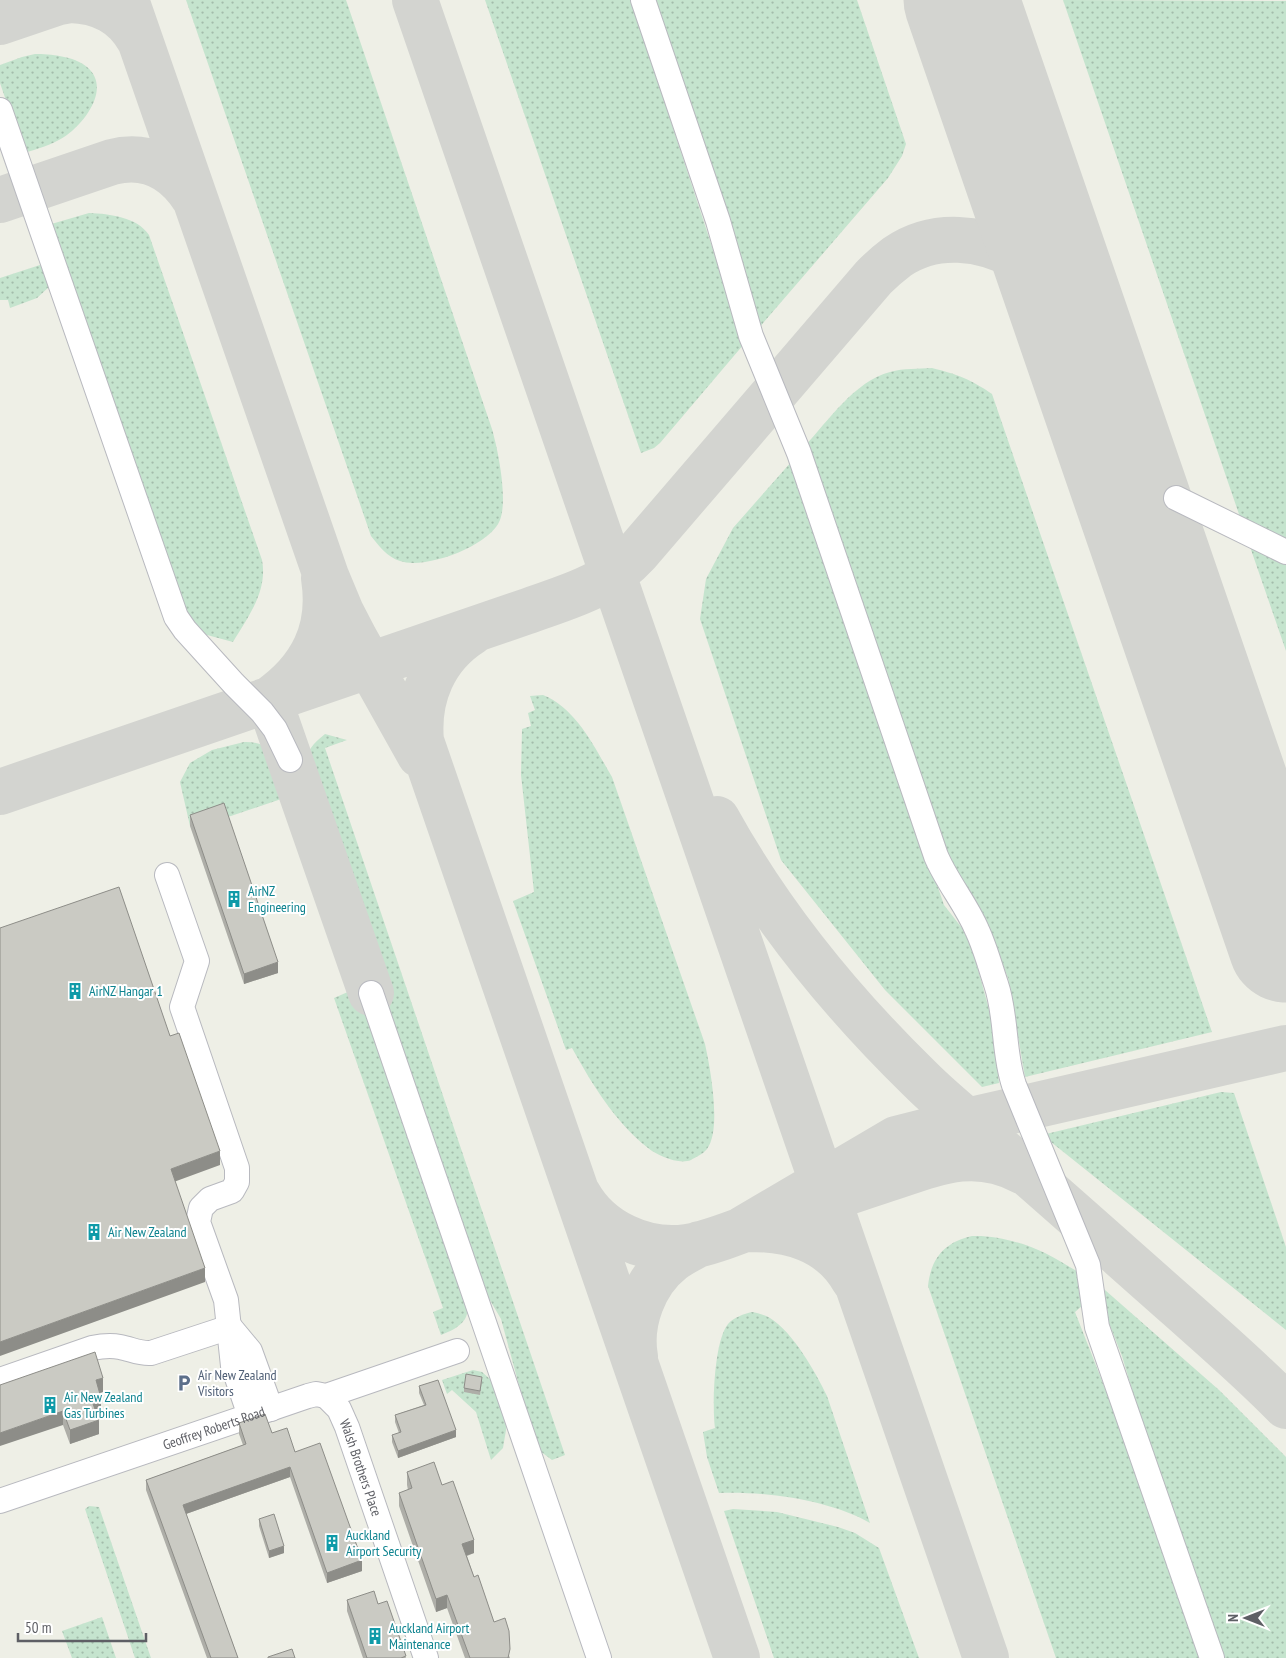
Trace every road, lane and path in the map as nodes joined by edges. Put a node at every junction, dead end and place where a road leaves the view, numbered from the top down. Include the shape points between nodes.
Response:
1 (643, 0) edge
2 (0, 110) edge
3 (1176, 498) dead end
4 (1286, 552) edge
5 (290, 760) dead end
6 (167, 875) dead end
7 (371, 993) dead end
8 (230, 1327) junction
9 (457, 1350) dead end
10 (0, 1380) edge
11 (326, 1396) junction
12 (260, 1412) junction
13 (0, 1501) edge
14 (426, 1658) edge
15 (599, 1658) edge
16 (1212, 1658) edge

1 - 16 street via 718,221 748,329 799,453 936,856 977,929 996,983 1009,1070 1088,1265 1097,1327
2 - 5 street via 176,617 262,712 282,741
3 - 4 street
6 - 8 street via 197,961 182,1007 237,1168 237,1182 232,1191 210,1199 198,1215 226,1300
7 - 15 street
8 - 10 street via 151,1353 106,1345 92,1348
8 - 12 street via 233,1366
9 - 11 street, Geoffrey Roberts Road
11 - 12 street, Geoffrey Roberts Road via 316,1394
11 - 14 street, Walsh Brothers Place via 339,1408 347,1427
12 - 13 street, Geoffrey Roberts Road

